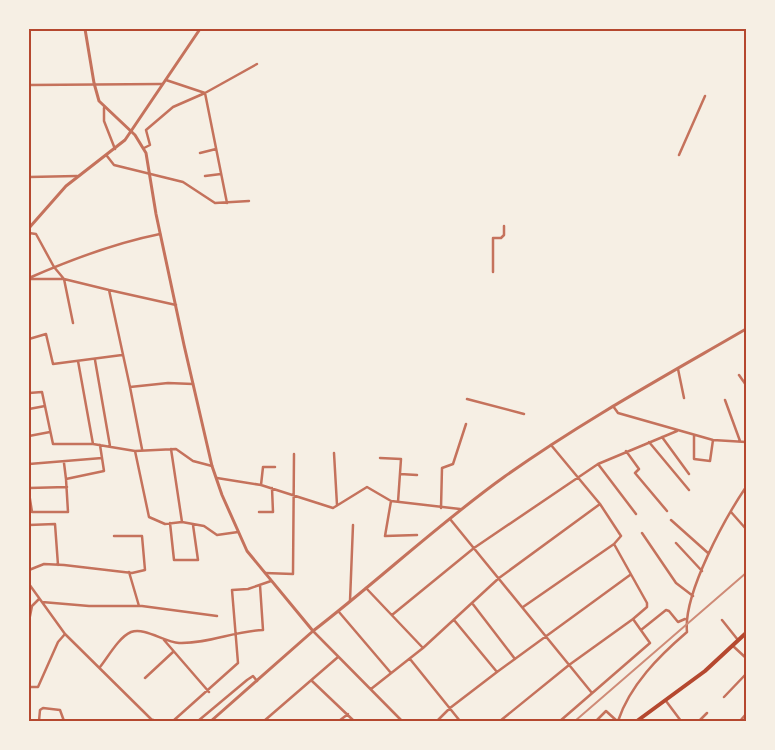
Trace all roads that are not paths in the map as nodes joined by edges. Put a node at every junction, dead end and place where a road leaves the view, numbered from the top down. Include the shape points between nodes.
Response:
1 (85, 29) edge
2 (200, 29) edge
3 (257, 64) dead end
4 (165, 80) junction
5 (94, 83) junction
6 (29, 84) edge
7 (162, 84) junction
8 (205, 93) junction
9 (705, 96) dead end
10 (104, 108) junction
11 (131, 131) junction
12 (144, 148) junction
13 (115, 149) junction
14 (216, 149) junction
15 (200, 153) dead end
16 (679, 154) dead end
17 (107, 156) junction
18 (149, 174) junction
19 (221, 174) junction
20 (77, 176) junction
21 (205, 176) dead end
22 (29, 177) edge
23 (249, 201) dead end
24 (227, 203) junction
25 (504, 226) dead end
26 (29, 228) edge
27 (29, 233) edge
28 (160, 234) junction
29 (54, 267) junction
30 (493, 272) dead end
31 (29, 278) edge
32 (64, 279) junction
33 (109, 290) junction
34 (176, 305) junction
35 (73, 322) dead end
36 (746, 328) edge
37 (29, 339) edge
38 (122, 355) junction
39 (95, 360) junction
40 (78, 361) junction
41 (678, 369) junction
42 (739, 376) dead end
43 (193, 384) junction
44 (746, 385) edge
45 (130, 387) junction
46 (29, 393) edge
47 (684, 398) dead end
48 (467, 399) dead end
49 (725, 400) dead end
50 (45, 406) junction
51 (613, 406) junction
52 (29, 409) edge
53 (524, 414) dead end
54 (466, 424) dead end
55 (677, 430) junction
56 (50, 432) junction
57 (29, 436) edge
58 (694, 436) junction
59 (662, 437) junction
60 (713, 440) junction
61 (649, 442) junction
62 (741, 442) junction
63 (746, 442) edge
64 (93, 444) junction
65 (100, 445) junction
66 (551, 445) junction
67 (110, 446) junction
68 (142, 449) junction
69 (171, 449) junction
70 (135, 451) junction
71 (626, 451) junction
72 (334, 452) dead end
73 (294, 454) dead end
74 (102, 458) junction
75 (380, 458) dead end
76 (64, 463) junction
77 (29, 464) edge
78 (598, 464) junction
79 (212, 466) junction
80 (275, 467) dead end
81 (400, 474) junction
82 (689, 474) dead end
83 (417, 475) dead end
84 (579, 477) junction
85 (217, 478) junction
86 (66, 479) junction
87 (261, 485) junction
88 (746, 486) edge
89 (67, 487) junction
90 (29, 488) edge
91 (272, 488) junction
92 (689, 490) dead end
93 (29, 493) edge
94 (295, 496) junction
95 (391, 501) junction
96 (398, 502) junction
97 (600, 504) junction
98 (337, 505) junction
99 (441, 508) junction
100 (460, 509) junction
101 (259, 512) dead end
102 (666, 512) dead end
103 (731, 512) junction
104 (636, 514) dead end
105 (450, 518) junction
106 (671, 520) dead end
107 (182, 522) junction
108 (170, 523) junction
109 (29, 525) edge
110 (193, 525) junction
111 (353, 525) dead end
112 (746, 529) edge
113 (238, 532) junction
114 (642, 533) dead end
115 (417, 535) dead end
116 (114, 536) dead end
117 (676, 543) dead end
118 (614, 544) junction
119 (474, 548) junction
120 (708, 553) junction
121 (58, 565) junction
122 (29, 570) edge
123 (702, 571) junction
124 (129, 572) junction
125 (264, 573) junction
126 (630, 575) junction
127 (499, 578) junction
128 (271, 581) junction
129 (29, 584) edge
130 (260, 585) junction
131 (366, 588) junction
132 (693, 596) junction
133 (40, 601) junction
134 (350, 601) junction
135 (472, 604) junction
136 (139, 606) junction
137 (524, 607) junction
138 (339, 612) junction
139 (217, 616) dead end
140 (392, 616) junction
141 (633, 619) junction
142 (685, 619) junction
143 (29, 620) edge
144 (454, 620) junction
145 (722, 620) dead end
146 (642, 630) junction
147 (313, 631) junction
148 (236, 633) junction
149 (746, 633) edge
150 (64, 634) junction
151 (546, 636) junction
152 (163, 639) junction
153 (738, 640) junction
154 (733, 646) junction
155 (423, 648) junction
156 (174, 652) junction
157 (338, 657) junction
158 (746, 658) edge
159 (410, 659) junction
160 (515, 659) junction
161 (569, 665) junction
162 (100, 667) junction
163 (497, 672) junction
164 (391, 673) junction
165 (746, 674) edge
166 (145, 678) dead end
167 (257, 681) junction
168 (312, 681) junction
169 (29, 687) edge
170 (371, 689) junction
171 (208, 692) junction
172 (592, 693) junction
173 (724, 697) dead end
174 (666, 700) junction
175 (450, 708) junction
176 (707, 713) dead end
177 (348, 714) junction
178 (746, 714) edge
179 (39, 721) edge
180 (64, 721) edge
181 (152, 721) edge
182 (174, 721) edge
183 (198, 721) edge
184 (211, 721) edge
185 (264, 721) edge
186 (339, 721) edge
187 (354, 721) edge
188 (402, 721) edge
189 (436, 721) edge
190 (460, 721) edge
191 (500, 721) edge
192 (560, 721) edge
193 (596, 721) edge
194 (617, 721) edge
195 (637, 721) edge
196 (681, 721) edge
197 (699, 721) edge
198 (740, 721) edge

1 - 5 street
2 - 4 street
3 - 8 street
4 - 7 street
4 - 8 street
5 - 6 street
5 - 7 street
5 - 10 street
7 - 11 street
8 - 12 street via 173,107 150,126 146,130 150,145
8 - 14 street
9 - 16 street
10 - 11 street
10 - 13 street via 104,121
11 - 12 street
11 - 13 street
12 - 18 street
13 - 17 street
14 - 15 street
14 - 19 street
17 - 18 street via 114,164
17 - 20 street
18 - 24 street via 183,182 215,203
18 - 28 street
19 - 21 street
19 - 24 street
20 - 22 street
20 - 26 street
23 - 24 street
25 - 30 street via 504,235 493,238
27 - 29 street via 36,234
28 - 29 street
28 - 34 street
29 - 31 street
29 - 32 street
31 - 32 street
32 - 33 street
32 - 35 street
33 - 34 street
33 - 38 street
34 - 43 street
36 - 41 street
37 - 40 street via 46,334 53,364
38 - 39 street
38 - 45 street
39 - 40 street
39 - 67 street
40 - 64 street
41 - 47 street
41 - 51 street
42 - 44 street
43 - 45 street via 168,382
43 - 79 street
45 - 68 street
46 - 50 street via 42,392
48 - 53 street
49 - 62 street
50 - 52 street
50 - 56 street
51 - 55 street via 618,413
51 - 66 street
54 - 99 street via 453,464 442,468
55 - 58 street
55 - 59 street
56 - 57 street
56 - 64 street via 53,444
58 - 60 street
58 - 60 street via 694,459 710,461
59 - 61 street
59 - 82 street
60 - 62 street
61 - 71 street
61 - 92 street
62 - 63 street
64 - 65 street
65 - 67 street
65 - 74 street
66 - 84 street
66 - 100 street
67 - 70 street
68 - 69 street
68 - 70 street
69 - 79 street via 176,449 192,462
69 - 107 street
70 - 108 street via 149,517 164,524
71 - 78 street
71 - 102 street via 639,469 635,473
72 - 98 street
73 - 94 street
74 - 76 street
74 - 86 street via 104,471
75 - 81 street via 401,459
76 - 77 street
76 - 86 street
78 - 84 street
78 - 104 street
79 - 85 street
80 - 87 street via 263,467
81 - 83 street
81 - 96 street
84 - 97 street
84 - 119 street
85 - 87 street
85 - 113 street
86 - 89 street
87 - 91 street
88 - 103 street
89 - 90 street
89 - 93 street via 68,512 32,512
91 - 94 street
91 - 101 street via 273,512
94 - 98 street via 333,508
94 - 125 street via 293,574
95 - 96 street
95 - 98 street via 367,488
95 - 115 street via 385,536
96 - 99 street
97 - 118 street via 621,533
97 - 127 street
99 - 100 street
100 - 105 street
103 - 112 street
103 - 120 street
105 - 119 street
105 - 131 street
106 - 120 street
107 - 108 street
107 - 110 street
108 - 110 street via 174,560 198,560
109 - 121 street via 55,524
110 - 113 street via 204,526 217,536
111 - 134 street
113 - 125 street
114 - 132 street via 676,583
116 - 124 street via 142,536 145,570
117 - 123 street
118 - 126 street
118 - 137 street
119 - 127 street
119 - 140 street
120 - 123 street
121 - 122 street via 44,564
121 - 124 street
123 - 132 street
124 - 136 street
125 - 128 street
126 - 141 street via 647,605
126 - 151 street
127 - 135 street
127 - 137 street
128 - 130 street
128 - 147 street
129 - 133 street
130 - 148 street via 232,590
130 - 148 street via 263,630
131 - 134 street
131 - 140 street
132 - 142 street
133 - 136 street via 89,606
133 - 143 street via 32,606
133 - 150 street
134 - 138 street
135 - 144 street
135 - 160 street
136 - 139 street
137 - 151 street
138 - 147 street
138 - 164 street
140 - 155 street
141 - 146 street
141 - 161 street
142 - 146 street via 678,622 666,610
142 - 194 street via 687,632 666,650 635,687
144 - 155 street
144 - 163 street
145 - 153 street
146 - 172 street via 649,645
147 - 157 street
147 - 167 street
148 - 152 street via 197,643
148 - 171 street via 238,663
149 - 153 main road
150 - 162 street
150 - 169 street via 38,686
151 - 160 street
151 - 161 street
152 - 156 street
152 - 162 street via 138,631 130,633
153 - 154 main road
154 - 158 street
154 - 174 main road
155 - 159 street
156 - 166 street
156 - 171 street
157 - 168 street
157 - 170 street
159 - 164 street
159 - 175 street
160 - 163 street
161 - 172 street
161 - 191 street
162 - 181 street
163 - 175 street
164 - 170 street
165 - 173 street
167 - 183 street via 253,676 247,680
167 - 184 street
168 - 177 street
168 - 185 street
170 - 188 street
171 - 182 street
172 - 192 street
174 - 195 main road
174 - 196 street
175 - 189 street
175 - 190 street
176 - 197 street
177 - 186 street
177 - 187 street
178 - 198 street
179 - 180 street via 43,708 60,710
193 - 194 street via 606,711

